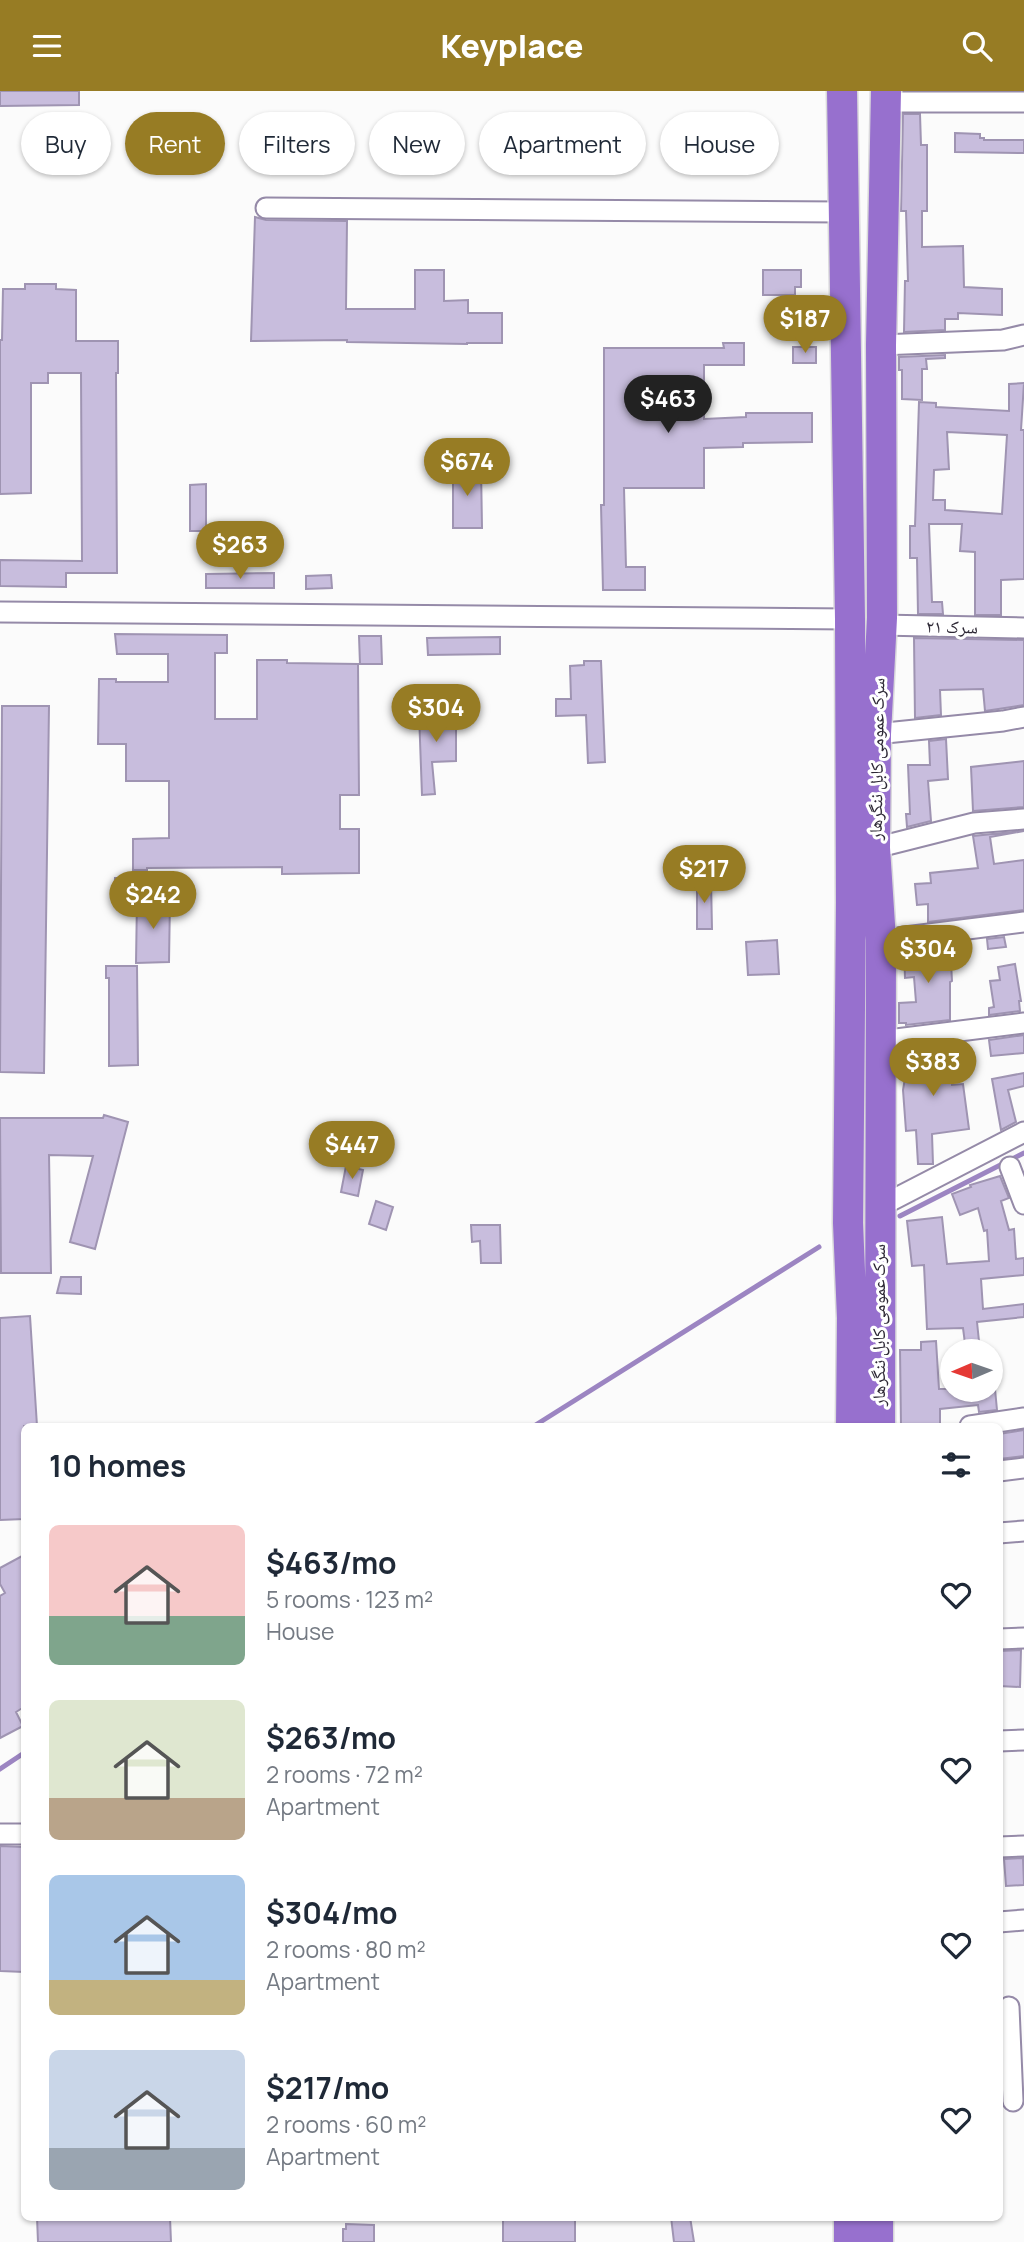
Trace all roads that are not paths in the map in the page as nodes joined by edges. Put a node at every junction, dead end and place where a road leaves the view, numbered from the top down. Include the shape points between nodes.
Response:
1 (842, 91) edge
2 (886, 96) edge
3 (1024, 101) edge
4 (266, 208) dead end
5 (843, 212) junction
6 (1024, 335) edge
7 (881, 345) junction
8 (0, 612) edge
9 (850, 619) junction
10 (881, 622) junction
11 (1024, 628) edge
12 (1024, 717) edge
13 (876, 734) junction
14 (1024, 819) edge
15 (875, 848) junction
16 (1024, 922) edge
17 (881, 940) junction
18 (1024, 1023) edge
19 (880, 1041) junction
20 (1024, 1132) edge
21 (1010, 1167) dead end
22 (1024, 1204) edge
23 (879, 1207) junction
24 (1024, 1418) edge
25 (852, 1423) edge
26 (880, 1423) edge
27 (990, 1423) edge
28 (1024, 1468) edge
29 (1003, 1471) edge
30 (1024, 1531) edge
31 (1003, 1534) edge
32 (1024, 1638) edge
33 (1003, 1639) edge
34 (1024, 1740) edge
35 (1003, 1741) edge
36 (0, 1834) edge
37 (21, 1834) edge
38 (1024, 1846) edge
39 (1003, 1847) edge
40 (1024, 1920) edge
41 (1003, 1922) edge
42 (1009, 2007) dead end
43 (1012, 2101) edge
44 (849, 2221) edge
45 (878, 2221) edge
46 (849, 2242) edge
47 (878, 2242) edge

1 - 5 highway, سرک عمومی کابل ننگرهار
2 - 3 street
2 - 7 highway, سرک عمومی کابل ننگرهار
4 - 5 street
5 - 9 highway, سرک عمومی کابل ننگرهار
6 - 7 street via 1003,340
7 - 10 highway, سرک عمومی کابل ننگرهار
8 - 9 street
9 - 10 highway
9 - 25 highway, سرک عمومی کابل ننگرهار via 848,1223
10 - 11 street, سرک ۲۱
10 - 13 highway, سرک عمومی کابل ننگرهار
12 - 13 street
13 - 15 highway, سرک عمومی کابل ننگرهار
14 - 15 street via 974,823
15 - 17 highway, سرک عمومی کابل ننگرهار
16 - 17 street
17 - 19 highway, سرک عمومی کابل ننگرهار
18 - 19 street
19 - 23 highway, سرک عمومی کابل ننگرهار
20 - 23 street
21 - 22 street
23 - 26 highway, سرک عمومی کابل ننگرهار
24 - 27 street
28 - 29 street
30 - 31 street
32 - 33 street
34 - 35 street
36 - 37 street
38 - 39 street
40 - 41 street
42 - 43 street
44 - 46 highway
45 - 47 highway

